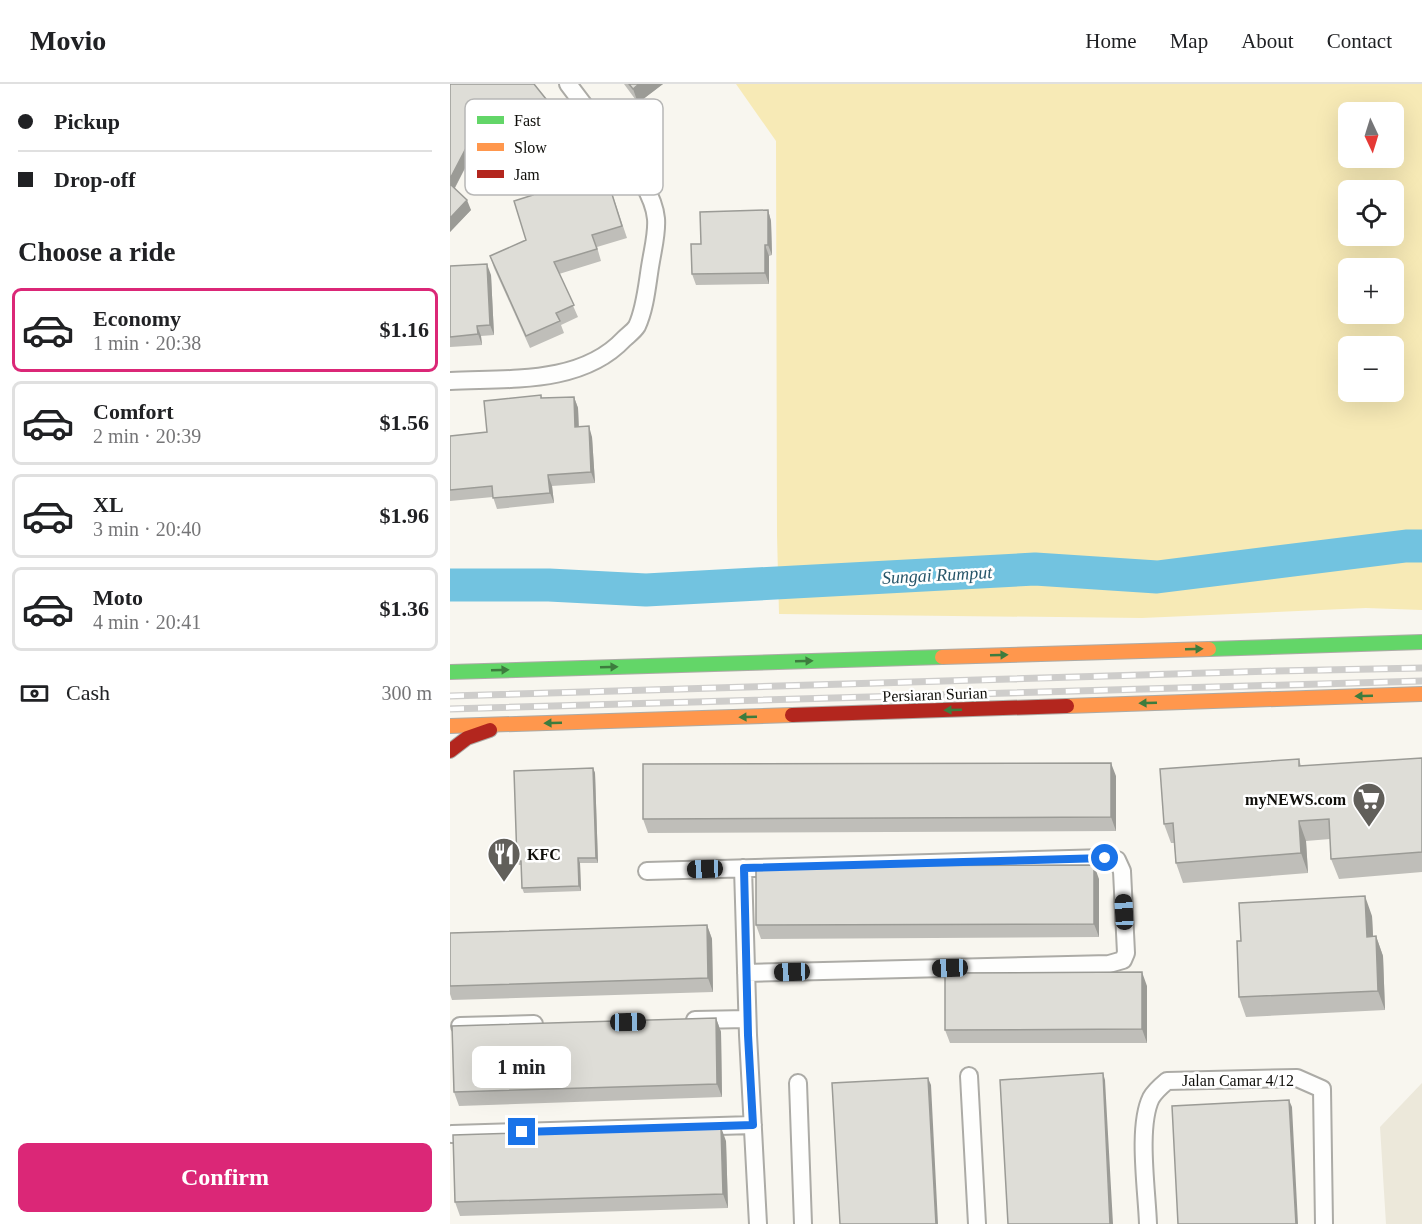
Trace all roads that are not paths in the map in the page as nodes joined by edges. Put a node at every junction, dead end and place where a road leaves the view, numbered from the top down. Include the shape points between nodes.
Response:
1 (568, 84) edge
2 (579, 99) edge
3 (650, 195) edge
4 (450, 381) edge
5 (1422, 642) edge
6 (450, 672) edge
7 (1422, 694) edge
8 (505, 724) junction
9 (450, 726) edge
10 (450, 751) edge
11 (744, 868) junction
12 (647, 871) dead end
13 (746, 974) junction
14 (747, 1019) junction
15 (675, 1021) edge
16 (556, 1023) edge
17 (460, 1026) edge
18 (969, 1076) dead end
19 (798, 1083) dead end
20 (753, 1125) junction
21 (452, 1134) edge
22 (758, 1224) edge
23 (803, 1224) edge
24 (977, 1224) edge
25 (1148, 1224) edge
26 (1324, 1224) edge

1 - 2 street
3 - 4 street via 658,219 648,281 636,327 615,349 587,365 561,373
6 -> 5 main road
7 -> 8 main road, Persiaran Surian
8 - 9 main road, Persiaran Surian
8 - 10 main road via 467,738
11 - 12 street
11 - 13 street
11 - 13 street via 1116,860 1122,871 1126,953 1123,960 1109,964
13 - 14 street
14 - 15 street
14 - 20 street
16 - 17 street
18 - 24 street
19 - 23 street
20 - 21 street
20 - 22 street
25 - 26 street, Jalan Camar 4/12 via 1144,1130 1156,1090 1167,1081 1297,1078 1322,1089

